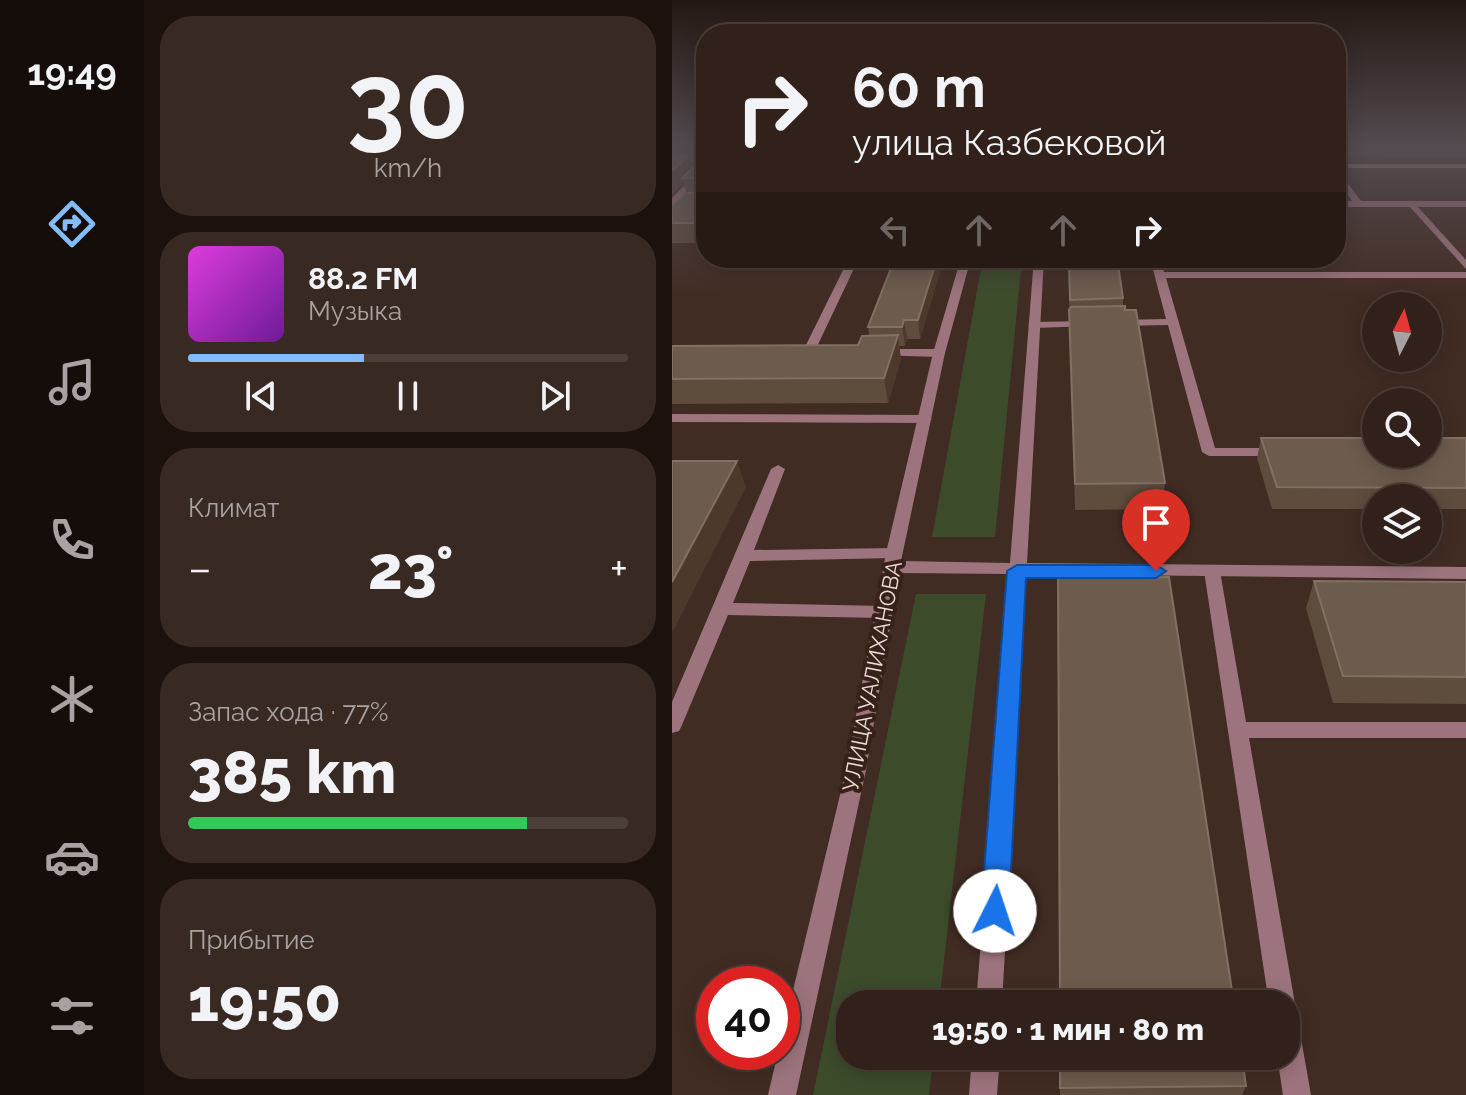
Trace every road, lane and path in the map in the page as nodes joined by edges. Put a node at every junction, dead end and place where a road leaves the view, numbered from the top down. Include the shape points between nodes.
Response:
1 (1354, 196) edge
2 (672, 204) edge
3 (1346, 204) edge
4 (1358, 204) junction
5 (1466, 204) edge
6 (683, 205) edge
7 (1466, 266) edge
8 (849, 268) edge
9 (963, 268) edge
10 (1038, 268) edge
11 (1157, 268) edge
12 (1158, 275) junction
13 (1466, 275) edge
14 (1174, 322) junction
15 (1112, 323) edge
16 (1096, 324) edge
17 (1034, 325) junction
18 (778, 352) edge
19 (808, 353) junction
20 (823, 353) edge
21 (866, 353) edge
22 (939, 353) junction
23 (672, 418) edge
24 (925, 419) junction
25 (1300, 452) edge
26 (778, 469) dead end
27 (746, 556) junction
28 (894, 560) junction
29 (1017, 571) junction
30 (1212, 571) junction
31 (1466, 573) edge
32 (720, 609) junction
33 (884, 612) junction
34 (672, 725) edge
35 (1238, 730) junction
36 (1466, 730) edge
37 (990, 990) edge
38 (1280, 990) edge
39 (985, 1070) edge
40 (1293, 1070) edge
41 (782, 1095) edge
42 (983, 1095) edge
43 (1297, 1095) edge

1 - 4 street
2 - 6 street
3 - 4 street
4 - 5 street
4 - 7 street via 1412,205
8 - 19 street
9 - 22 street, УЛИЦА УАЛИХАНОВА
10 - 17 street
11 - 12 street
12 - 13 street
12 - 14 street
14 - 15 street
14 - 25 street via 1209,452
16 - 17 street
17 - 29 street
18 - 19 street
19 - 20 street
21 - 22 street
22 - 24 street, УЛИЦА УАЛИХАНОВА
23 - 24 street
24 - 28 street, УЛИЦА УАЛИХАНОВА
26 - 27 street
27 - 28 street
27 - 32 street
28 - 29 street
28 - 33 street, УЛИЦА УАЛИХАНОВА
29 - 30 street
29 - 37 street
30 - 31 street
30 - 35 street
32 - 33 street
32 - 34 street
33 - 41 street, УЛИЦА УАЛИХАНОВА via 856,770
35 - 36 street
35 - 38 street
39 - 42 street
40 - 43 street

